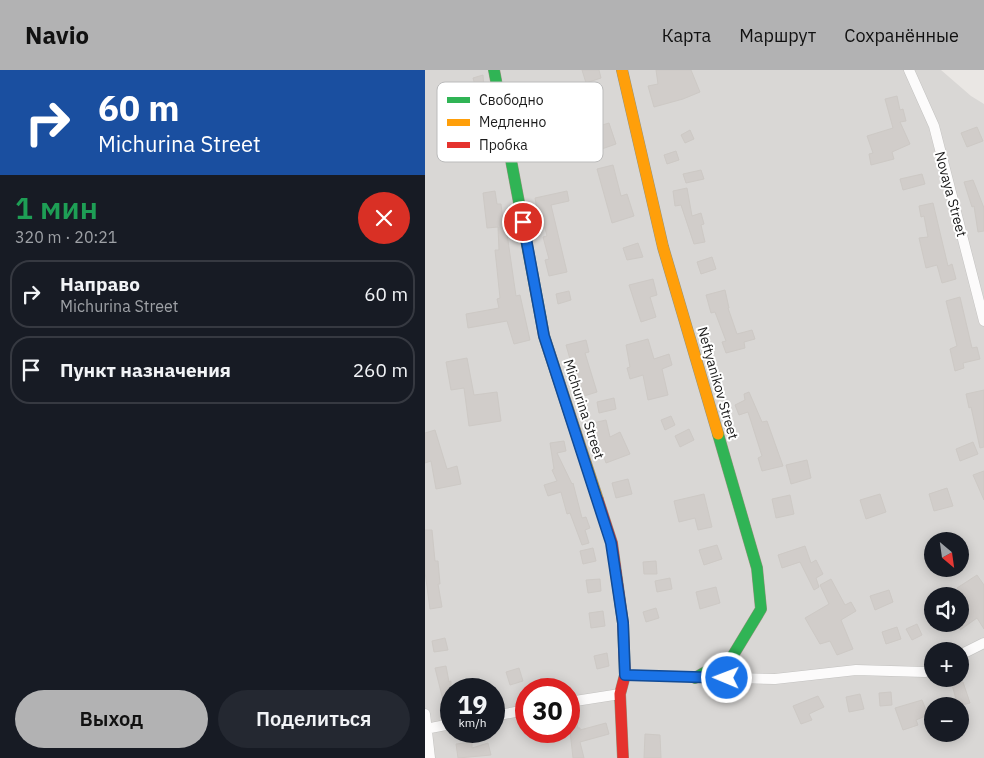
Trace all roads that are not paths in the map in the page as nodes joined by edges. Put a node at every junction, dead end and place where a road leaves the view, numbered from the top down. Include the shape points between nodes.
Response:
1 (622, 70) edge
2 (909, 70) edge
3 (512, 162) edge
4 (984, 321) edge
5 (984, 643) edge
6 (969, 650) edge
7 (924, 672) edge
8 (625, 675) junction
9 (695, 678) junction
10 (621, 694) junction
11 (580, 700) edge
12 (425, 714) edge
13 (440, 726) edge
14 (426, 728) edge
15 (430, 758) edge
16 (623, 758) edge

1 - 9 street, Neftyanikov Street via 663,247 757,568 761,609 732,657
2 - 4 street, Novaya Street via 934,126
3 - 8 street, Michurina Street via 544,336 611,543 623,623
5 - 6 street
7 - 9 street via 856,670 775,679
8 - 9 street
8 - 10 street, Michurina Street
10 - 11 street
10 - 16 street, Michurina Street
12 - 14 street
13 - 14 street
14 - 15 street

